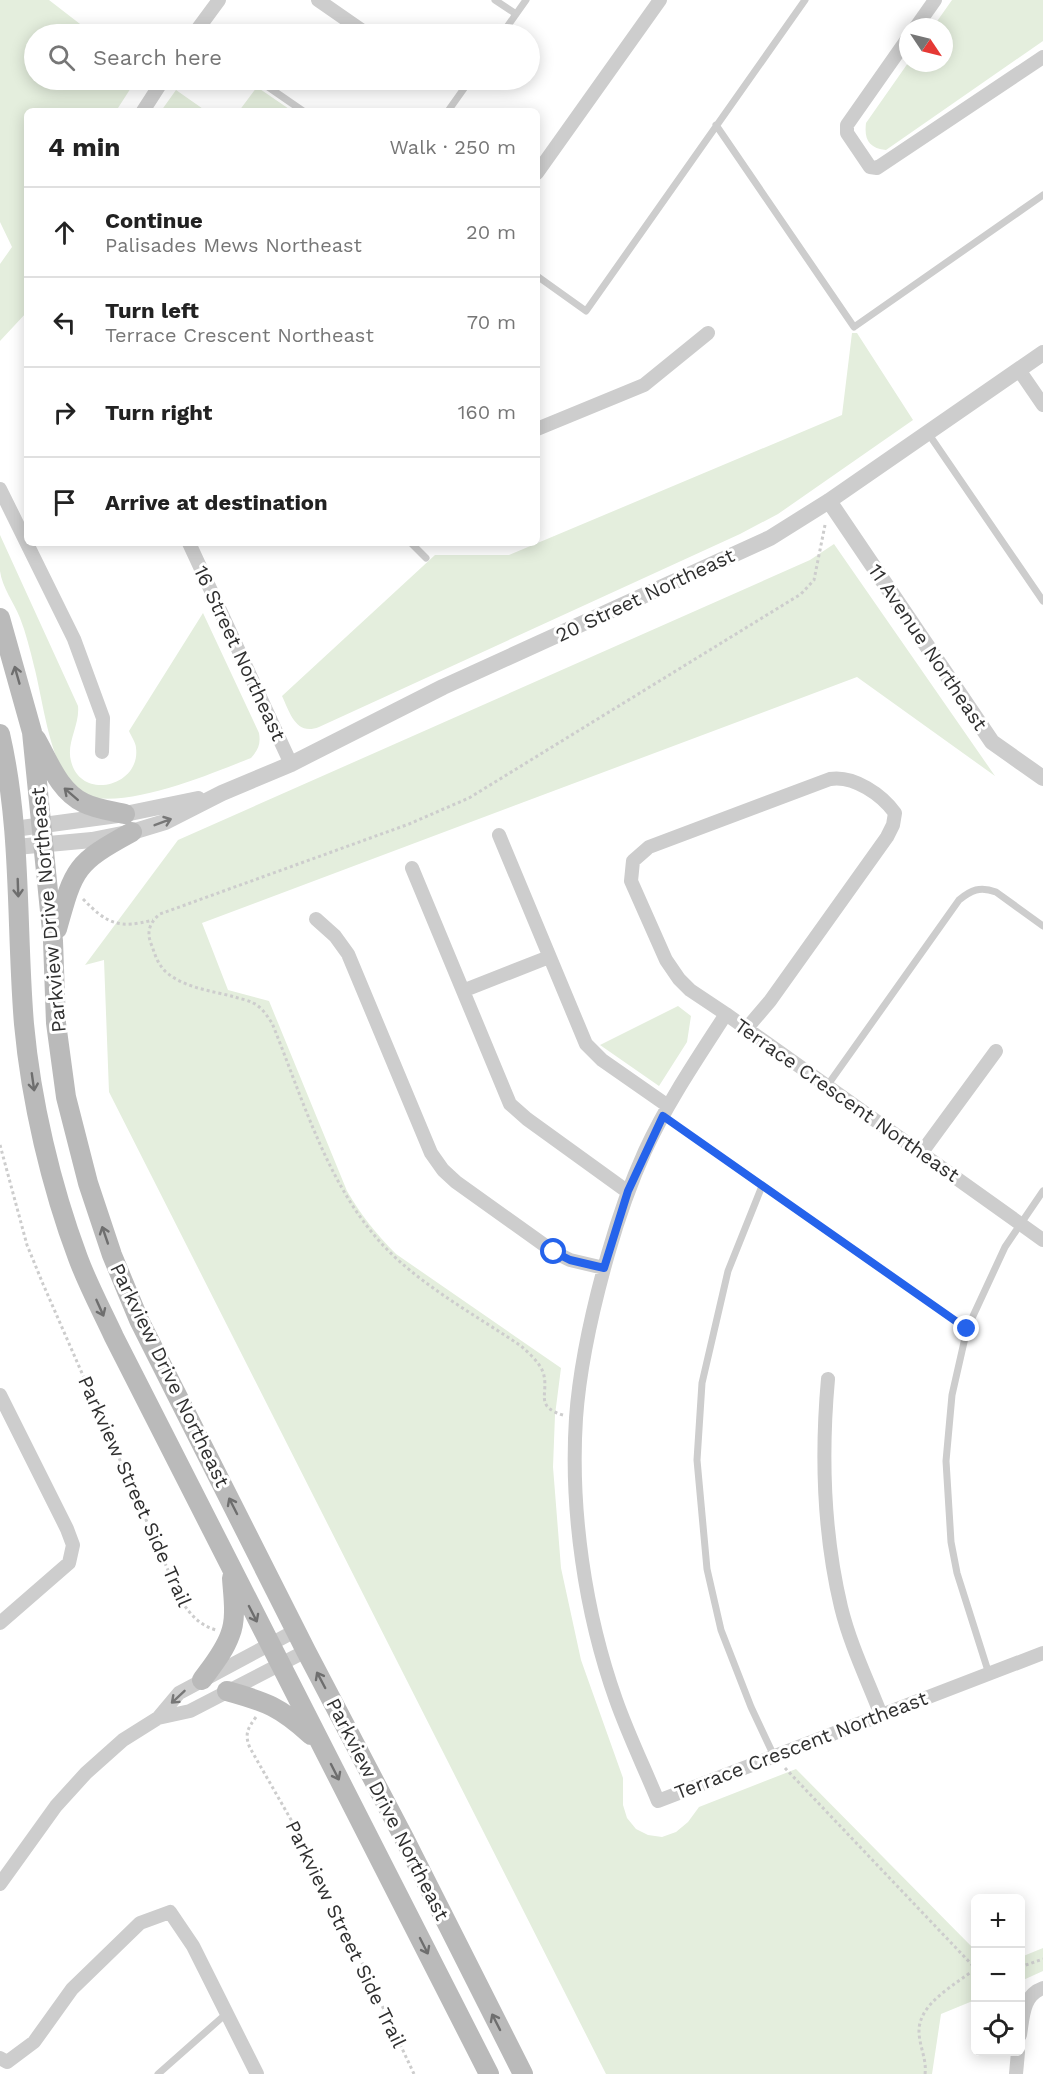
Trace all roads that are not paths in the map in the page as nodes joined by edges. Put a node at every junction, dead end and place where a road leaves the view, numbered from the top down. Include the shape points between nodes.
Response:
1 (219, 0) edge
2 (318, 0) edge
3 (495, 0) edge
4 (526, 0) edge
5 (660, 0) edge
6 (805, 0) edge
7 (935, 0) edge
8 (516, 14) junction
9 (922, 18) edge
10 (201, 24) edge
11 (353, 24) edge
12 (508, 24) edge
13 (899, 51) edge
14 (1043, 57) edge
15 (157, 90) edge
16 (273, 90) edge
17 (463, 90) edge
18 (145, 108) edge
19 (299, 108) edge
20 (450, 108) edge
21 (716, 125) junction
22 (540, 169) edge
23 (1043, 195) edge
24 (540, 278) edge
25 (708, 333) dead end
26 (1043, 353) edge
27 (1019, 370) junction
28 (1043, 405) edge
29 (540, 428) edge
30 (928, 433) junction
31 (0, 489) edge
32 (829, 501) junction
33 (24, 538) edge
34 (28, 546) edge
35 (190, 546) edge
36 (414, 546) edge
37 (426, 558) dead end
38 (1043, 601) edge
39 (0, 618) edge
40 (32, 732) junction
41 (0, 735) edge
42 (102, 752) dead end
43 (291, 764) junction
44 (1043, 778) edge
45 (222, 793) junction
46 (125, 814) junction
47 (132, 832) junction
48 (43, 835) junction
49 (499, 835) dead end
50 (15, 838) junction
51 (412, 868) dead end
52 (316, 919) dead end
53 (1043, 926) edge
54 (53, 941) junction
55 (549, 957) junction
56 (465, 990) junction
57 (726, 1014) junction
58 (747, 1028) junction
59 (996, 1051) dead end
60 (827, 1086) junction
61 (665, 1111) junction
62 (922, 1152) junction
63 (762, 1186) junction
64 (628, 1191) junction
65 (1043, 1191) edge
66 (1020, 1223) junction
67 (1043, 1240) edge
68 (604, 1268) junction
69 (967, 1329) junction
70 (828, 1379) dead end
71 (0, 1395) edge
72 (232, 1572) junction
73 (0, 1623) edge
74 (295, 1631) junction
75 (269, 1644) junction
76 (306, 1651) junction
77 (1043, 1653) edge
78 (280, 1664) junction
79 (989, 1674) junction
80 (202, 1680) junction
81 (227, 1691) junction
82 (881, 1714) junction
83 (158, 1718) junction
84 (320, 1742) junction
85 (774, 1756) junction
86 (0, 1884) edge
87 (1043, 1988) edge
88 (1025, 2011) edge
89 (227, 2013) junction
90 (1018, 2056) edge
91 (0, 2058) edge
92 (159, 2074) edge
93 (257, 2074) edge
94 (489, 2074) edge
95 (523, 2074) edge
96 (1016, 2074) edge

1 - 10 street
2 - 11 street
3 - 8 lane
4 - 8 lane
5 - 22 street
6 - 21 lane
7 - 9 street
8 - 12 lane
13 - 14 street via 847,125 847,133 870,167 877,168
15 - 18 street
16 - 19 lane
17 - 20 lane
21 - 23 lane via 854,327
21 - 24 lane via 586,311
25 - 29 street via 644,385
26 - 27 street, 20 Street Northeast
27 - 28 street
27 - 30 street, 20 Street Northeast
30 - 32 street, 20 Street Northeast
30 - 38 lane
31 - 33 street
32 - 43 street, 20 Street Northeast via 770,538 443,687
32 - 44 street, 11 Avenue Northeast via 992,742
34 - 42 street via 74,639 103,718
35 - 43 street, 16 Street Northeast
36 - 37 lane
40 -> 39 main road, Parkview Drive Northeast
46 -> 40 main road via 94,807 72,796 60,784
40 - 48 main road, Parkview Drive Northeast
41 - 50 main road, Parkview Drive Northeast
43 - 45 street, 20 Street Northeast
45 - 46 street, 20 Street Northeast
47 -> 45 street, 20 Street Northeast via 165,822
46 - 48 street, 20 Street Northeast
47 - 48 street, 20 Street Northeast via 92,840
47 - 54 main road via 100,849 79,867
48 - 50 street, 20 Street Northeast
48 - 54 main road, Parkview Drive Northeast
49 - 55 street
50 -> 72 main road, Parkview Drive Northeast via 25,1026 36,1105 55,1187 78,1259 109,1327
51 - 56 street
52 - 68 street via 348,954 431,1153 443,1170 554,1252
53 - 60 lane via 996,892 969,892 959,900
74 -> 54 main road, Parkview Drive Northeast via 139,1320 112,1255 66,1097 56,1023
55 - 56 street
55 - 61 street via 586,1044
56 - 64 street via 510,1104
57 - 58 street, Terrace Crescent Northeast
57 - 58 street via 690,990 666,960 631,881 633,861 649,847 830,779 856,782 889,805 895,813 893,825
57 - 61 street, Terrace Crescent Northeast
58 - 60 street, Terrace Crescent Northeast
59 - 62 street
60 - 62 street, Terrace Crescent Northeast
61 - 63 lane
61 - 64 street, Terrace Crescent Northeast
62 - 66 street, Terrace Crescent Northeast
63 - 69 lane
63 - 85 lane via 728,1271 702,1383 697,1460 707,1569 722,1630
64 - 68 street, Terrace Crescent Northeast
65 - 66 lane
66 - 67 street, Terrace Crescent Northeast
66 - 69 lane
68 - 85 street, Terrace Crescent Northeast via 582,1366 575,1465 584,1572 616,1701 658,1801
69 - 79 lane via 952,1395 947,1497 957,1573
70 - 82 street via 823,1468 826,1532 843,1616
71 - 73 street via 73,1545 69,1563
72 -> 75 main road, Parkview Drive Northeast
72 - 80 main road via 231,1634
74 - 75 street
74 - 76 main road, Parkview Drive Northeast
75 - 78 main road, Parkview Drive Northeast
75 - 80 street
76 - 78 street
95 -> 76 main road, Parkview Drive Northeast
77 - 79 street, Terrace Crescent Northeast
78 - 81 street
78 - 84 main road, Parkview Drive Northeast
79 - 82 street, Terrace Crescent Northeast
80 -> 83 street via 179,1693
81 - 83 street via 190,1711
81 - 84 main road via 267,1702
82 - 85 street, Terrace Crescent Northeast
83 - 86 street via 123,1740 86,1773 56,1806
84 -> 94 main road, Parkview Drive Northeast
87 - 88 street via 1027,2001
89 - 91 street via 193,1946 170,1912 140,1923 72,1989 34,2042 7,2062
89 - 92 lane
89 - 93 street
90 - 96 street

